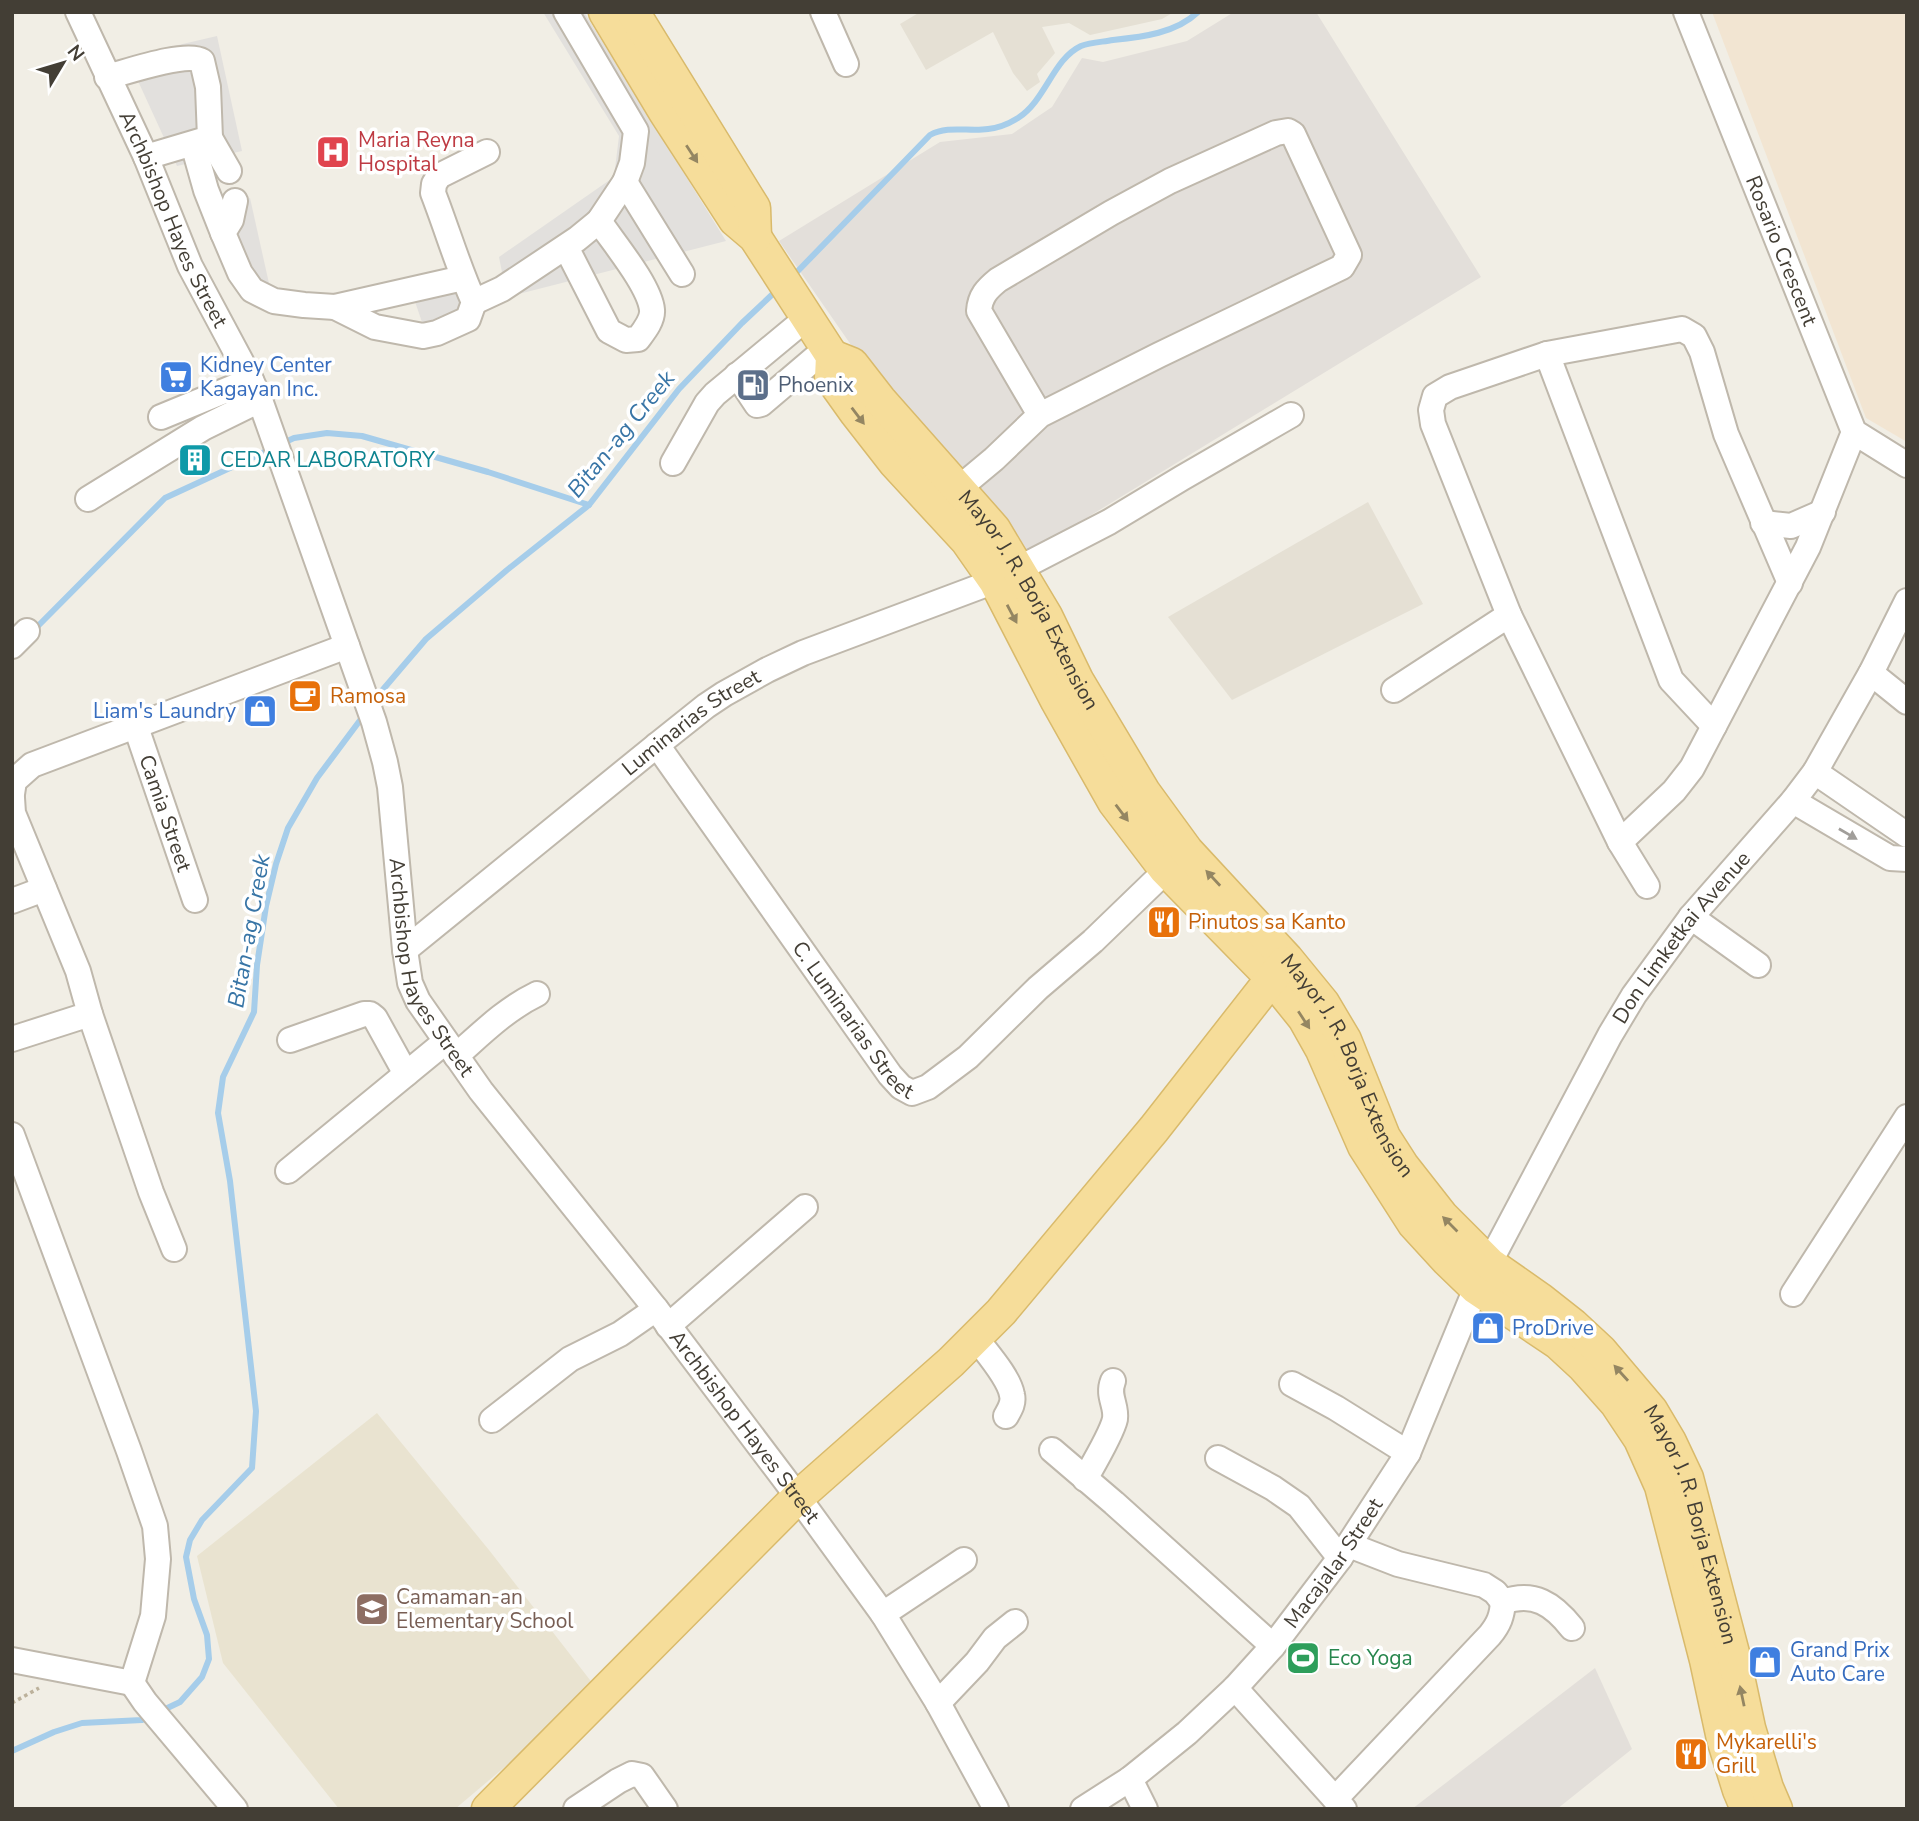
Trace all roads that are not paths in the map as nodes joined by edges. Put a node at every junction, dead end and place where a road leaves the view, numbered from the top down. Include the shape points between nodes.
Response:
1 (78, 12) edge
2 (566, 12) edge
3 (605, 12) edge
4 (633, 12) edge
5 (823, 12) edge
6 (1686, 12) edge
7 (642, 50) junction
8 (846, 64) dead end
9 (107, 77) junction
10 (665, 112) junction
11 (636, 131) junction
12 (201, 141) junction
13 (487, 152) dead end
14 (146, 157) junction
15 (229, 171) dead end
16 (625, 182) junction
17 (235, 201) dead end
18 (599, 221) junction
19 (223, 233) junction
20 (755, 237) junction
21 (566, 247) junction
22 (682, 274) dead end
23 (463, 278) junction
24 (474, 302) junction
25 (335, 307) junction
26 (803, 310) junction
27 (829, 352) junction
28 (1547, 354) junction
29 (737, 376) junction
30 (255, 390) junction
31 (1040, 415) junction
32 (1291, 415) dead end
33 (161, 417) dead end
34 (1854, 432) junction
35 (673, 463) dead end
36 (1907, 465) edge
37 (959, 488) junction
38 (88, 499) dead end
39 (935, 509) junction
40 (1823, 512) junction
41 (1763, 523) junction
42 (1007, 575) junction
43 (1790, 583) junction
44 (1907, 601) edge
45 (1509, 615) junction
46 (347, 646) junction
47 (1871, 673) junction
48 (1394, 690) dead end
49 (1907, 702) edge
50 (1714, 726) junction
51 (135, 727) junction
52 (657, 746) junction
53 (1815, 772) junction
54 (12, 796) edge
55 (1793, 801) junction
56 (1907, 835) edge
57 (1620, 842) junction
58 (1907, 859) edge
59 (1176, 860) junction
60 (1647, 886) dead end
61 (44, 890) junction
62 (195, 900) dead end
63 (12, 901) edge
64 (1691, 917) junction
65 (405, 950) junction
66 (1758, 965) dead end
67 (1279, 968) junction
68 (537, 994) dead end
69 (90, 1014) junction
70 (12, 1039) edge
71 (290, 1040) dead end
72 (451, 1049) junction
73 (406, 1074) junction
74 (1907, 1117) edge
75 (12, 1135) edge
76 (288, 1171) dead end
77 (805, 1207) dead end
78 (174, 1248) dead end
79 (1483, 1276) junction
80 (1793, 1294) dead end
81 (662, 1317) junction
82 (975, 1337) junction
83 (1112, 1381) dead end
84 (1292, 1384) dead end
85 (1006, 1416) dead end
86 (492, 1420) dead end
87 (1052, 1450) dead end
88 (1408, 1453) junction
89 (1218, 1458) dead end
90 (1085, 1479) junction
91 (798, 1497) junction
92 (1344, 1551) junction
93 (964, 1560) dead end
94 (1503, 1602) junction
95 (883, 1614) junction
96 (1015, 1622) dead end
97 (1572, 1628) dead end
98 (1273, 1646) junction
99 (1720, 1656) junction
100 (12, 1660) edge
101 (1235, 1688) junction
102 (138, 1692) junction
103 (938, 1703) junction
104 (1130, 1779) junction
105 (1339, 1804) edge
106 (579, 1808) edge
107 (235, 1809) edge
108 (488, 1809) edge
109 (665, 1809) edge
110 (996, 1809) edge
111 (1083, 1809) edge
112 (1145, 1809) edge
113 (1747, 1809) edge
114 (1776, 1809) edge

1 - 9 street, Archbishop Hayes Street
2 - 11 street
3 - 7 main road, Mayor J. R. Borja Extension
4 - 7 main road, Mayor J. R. Borja Extension
5 - 8 street
6 - 34 street, Rosario Crescent
7 - 10 main road, Mayor J. R. Borja Extension
7 - 20 main road, Mayor J. R. Borja Extension via 754,208
9 - 12 street via 180,58 198,58 208,87
9 - 14 street, Archbishop Hayes Street
10 - 11 street
10 -> 20 main road, Mayor J. R. Borja Extension via 735,220
11 - 16 street
12 - 14 street
12 - 15 street
12 - 19 street via 206,190
13 - 23 street via 439,176 434,184 433,193
14 - 30 street, Archbishop Hayes Street via 190,266
16 - 18 street
16 - 22 street
17 - 19 street
18 - 21 street
18 - 21 street via 646,291 652,312 638,339 626,340 609,331
19 - 25 street via 252,290 274,301
20 - 26 main road, Mayor J. R. Borja Extension
21 - 24 street
23 - 24 street
23 - 25 street
24 - 25 street via 468,319 423,336 375,327
26 - 27 main road, Mayor J. R. Borja Extension
26 - 29 street
27 - 29 street via 761,404 757,405
27 - 37 main road, Mayor J. R. Borja Extension via 852,364
27 -> 39 main road, Mayor J. R. Borja Extension via 831,378
28 - 41 street via 1682,329 1693,336
28 - 45 street via 1450,387 1435,396 1431,410
28 - 50 street via 1671,680
29 - 35 street via 707,403
30 - 33 street
30 - 38 street
30 - 46 street, Archbishop Hayes Street
31 - 31 street via 1342,267 1349,255 1293,134 1276,133 1170,181 987,289 979,311
31 - 37 street
32 - 42 street, Luminarias Street via 1109,522
34 - 36 street
34 - 40 street
37 - 39 street
37 - 42 main road, Mayor J. R. Borja Extension via 994,529
39 - 42 main road, Mayor J. R. Borja Extension
40 - 41 street via 1791,526
40 - 43 street
41 - 43 street
42 - 52 street, Luminarias Street via 767,670 706,706
42 - 59 main road, Mayor J. R. Borja Extension via 1057,701 1114,802
43 - 50 street
44 - 47 street, Don Limketkai Avenue
45 - 48 street
45 - 57 street
46 - 51 street
46 - 65 street, Archbishop Hayes Street via 386,762
47 - 49 street
47 - 53 street, Don Limketkai Avenue
50 - 57 street via 1674,791
51 - 54 street via 32,765 14,781
51 - 62 street, Camia Street
52 - 59 street, C. Luminarias Street via 890,1075 912,1093 928,1087 968,1057
52 - 65 street, Luminarias Street
53 - 55 street, Don Limketkai Avenue
53 - 56 street
54 - 61 street via 13,813
55 -> 58 street via 1890,858
55 - 64 street, Don Limketkai Avenue
57 - 60 street
59 - 67 main road, Mayor J. R. Borja Extension
61 - 63 street
61 - 69 street via 78,971
64 - 66 street
64 - 79 street, Don Limketkai Avenue via 1610,1035
65 - 72 street, Archbishop Hayes Street via 410,984
67 - 79 main road, Mayor J. R. Borja Extension via 1381,1175 1414,1224 1447,1260
67 - 82 main road via 1114,1177
68 - 72 street
69 - 70 street
69 - 78 street
71 - 73 street via 370,1014
72 - 73 street
72 - 81 street, Archbishop Hayes Street
73 - 76 street
74 - 80 street
75 - 102 street via 155,1526 158,1559 153,1616
77 - 81 street
79 - 88 street, Macajalar Street
79 - 99 main road, Mayor J. R. Borja Extension via 1540,1299 1573,1325 1651,1410 1670,1442 1674,1482
81 - 86 street via 570,1359
81 - 91 street, Archbishop Hayes Street
82 - 85 street via 1013,1396
82 - 91 main road
83 - 90 street via 1113,1424
84 - 88 street
87 - 90 street
88 - 92 street, Macajalar Street
89 - 92 street via 1299,1506
90 - 98 street
91 - 95 street, Archbishop Hayes Street
91 - 108 main road
92 - 94 street via 1484,1585
92 - 98 street, Macajalar Street
93 - 95 street
94 - 97 street via 1531,1598 1545,1602
94 - 105 street via 1497,1627
95 - 103 street, Archbishop Hayes Street
96 - 103 street
98 - 101 street, Macajalar Street
99 - 113 main road, Mayor J. R. Borja Extension via 1723,1739
114 -> 99 main road, Mayor J. R. Borja Extension
100 - 102 street
101 - 104 street, Macajalar Street
101 - 105 street
102 - 107 street
103 - 110 street, Archbishop Hayes Street
104 - 111 street, Macajalar Street
104 - 112 street
106 - 109 street via 632,1774 642,1776

